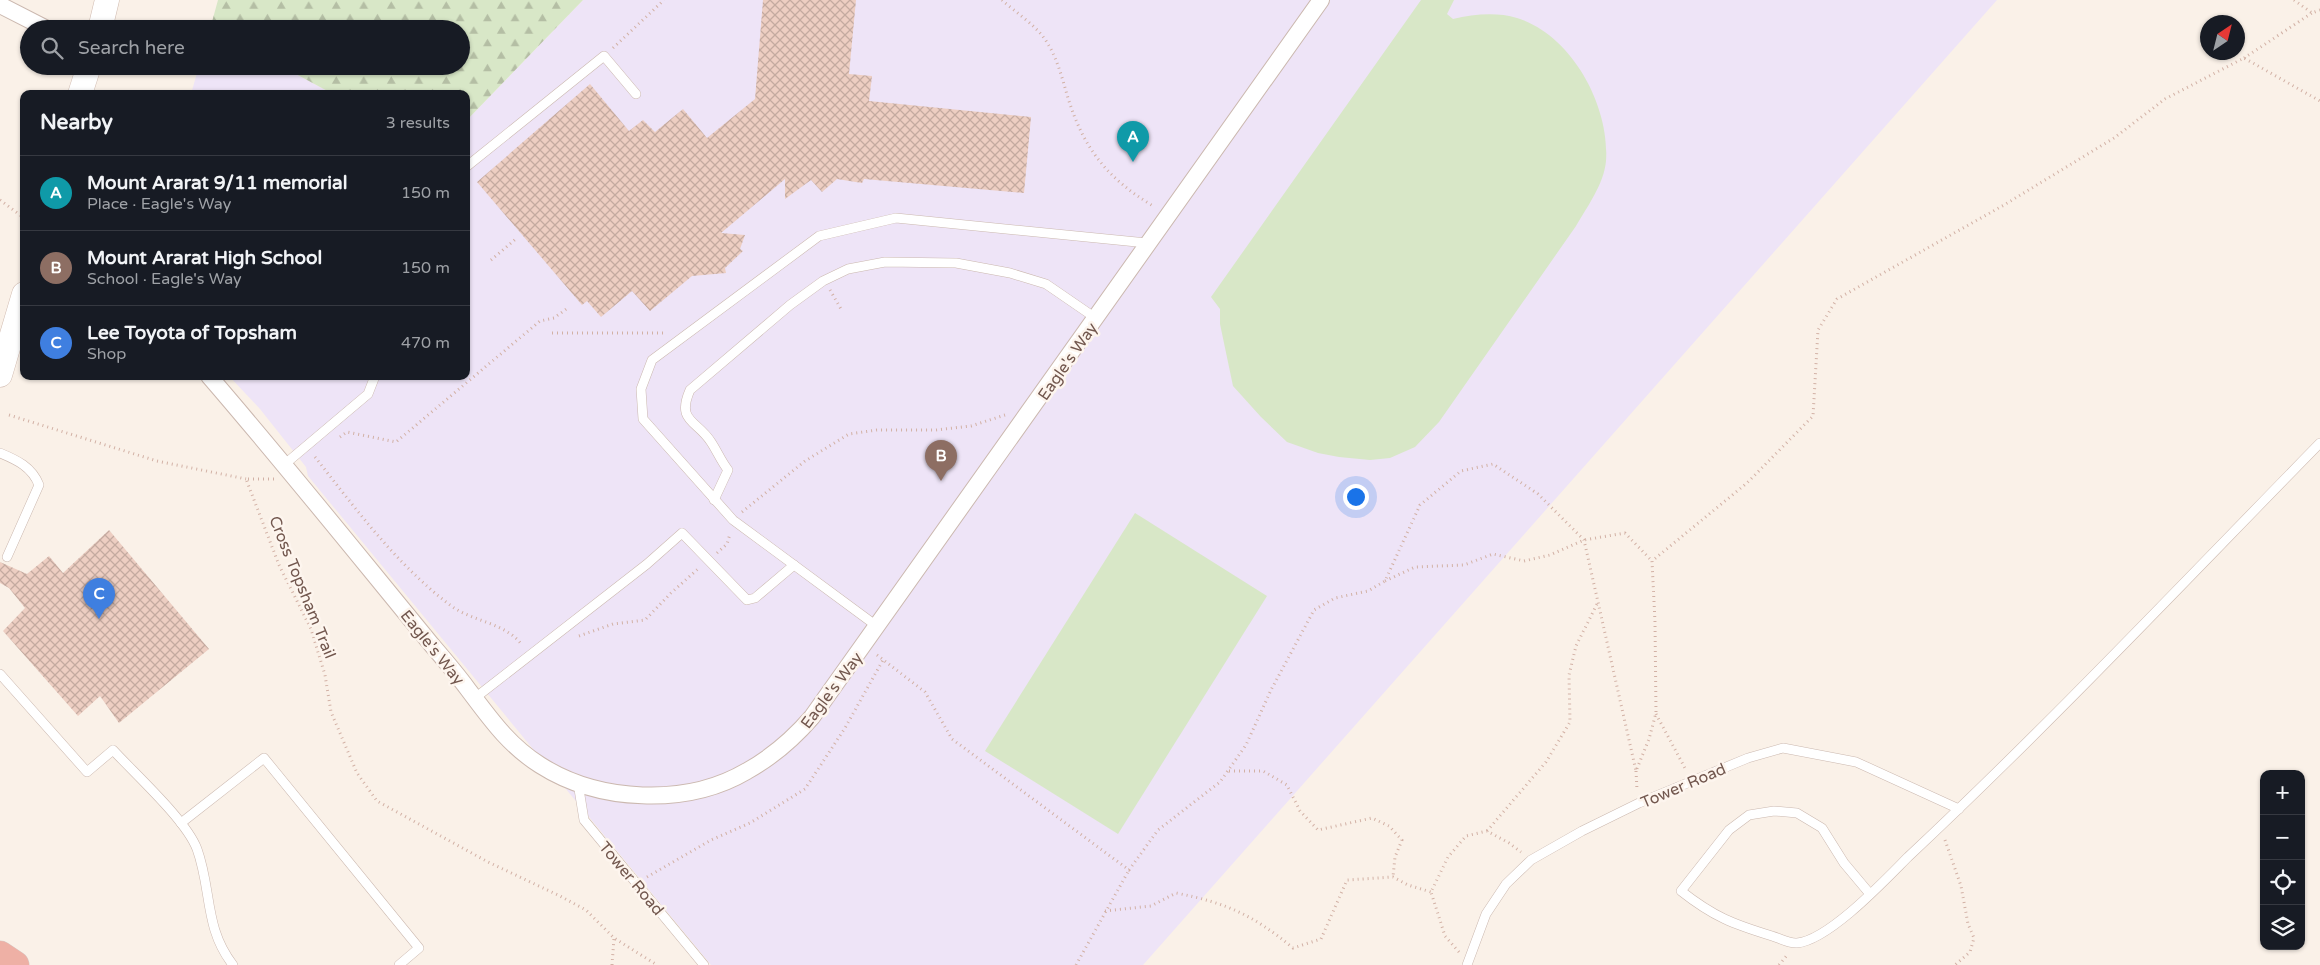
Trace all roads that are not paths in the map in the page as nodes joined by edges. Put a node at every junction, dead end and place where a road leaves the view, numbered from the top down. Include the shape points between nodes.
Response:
1 (107, 0) edge
2 (1321, 0) edge
3 (0, 5) edge
4 (29, 20) edge
5 (102, 20) edge
6 (86, 75) edge
7 (81, 90) edge
8 (636, 94) dead end
9 (470, 164) edge
10 (1147, 243) junction
11 (20, 308) edge
12 (1096, 319) junction
13 (0, 375) edge
14 (213, 380) edge
15 (373, 380) edge
16 (2320, 443) edge
17 (0, 453) edge
18 (291, 465) junction
19 (714, 500) junction
20 (8, 557) dead end
21 (794, 565) junction
22 (878, 626) junction
23 (0, 674) edge
24 (475, 698) junction
25 (578, 783) junction
26 (1959, 809) junction
27 (181, 823) junction
28 (1870, 894) junction
29 (0, 955) edge
30 (1467, 964) edge
31 (15, 965) edge
32 (233, 965) edge
33 (399, 965) edge
34 (704, 965) edge

1 - 5 main road
2 - 10 street, Eagle's Way
3 - 4 street
6 - 7 main road
8 - 9 lane via 604,56
10 - 12 street, Eagle's Way
10 - 19 lane via 896,218 819,236 652,360 641,389 643,419
11 - 13 main road
12 - 19 lane via 1046,284 1010,273 956,263 885,262 848,269 823,281 790,305 690,390 684,403 687,417 711,441 728,470
12 - 22 street, Eagle's Way
14 - 18 street, Eagle's Way
15 - 18 lane via 368,394
16 - 26 lane
17 - 20 lane via 26,466 39,485
18 - 24 street, Eagle's Way via 333,526
19 - 21 lane via 733,520
21 - 22 lane
21 - 24 lane via 755,598 747,600 682,533
22 - 25 street, Eagle's Way via 812,717 791,740 745,772 718,784 687,792 653,795 608,792
23 - 27 lane via 87,772 113,750
24 - 25 street, Eagle's Way via 496,728 516,748 540,765
25 - 34 lane, Tower Road via 584,820
26 - 28 lane
26 - 30 lane, Tower Road via 1856,762 1782,748 1748,758 1639,803 1531,860 1506,884 1489,908
27 - 32 lane via 196,847 205,877 209,913 223,952
27 - 33 lane via 264,758 419,948
28 - 28 lane via 1844,863 1822,828 1797,813 1774,811 1749,815 1729,830 1681,891 1704,909 1731,923 1796,943 1828,929
29 - 31 highway

